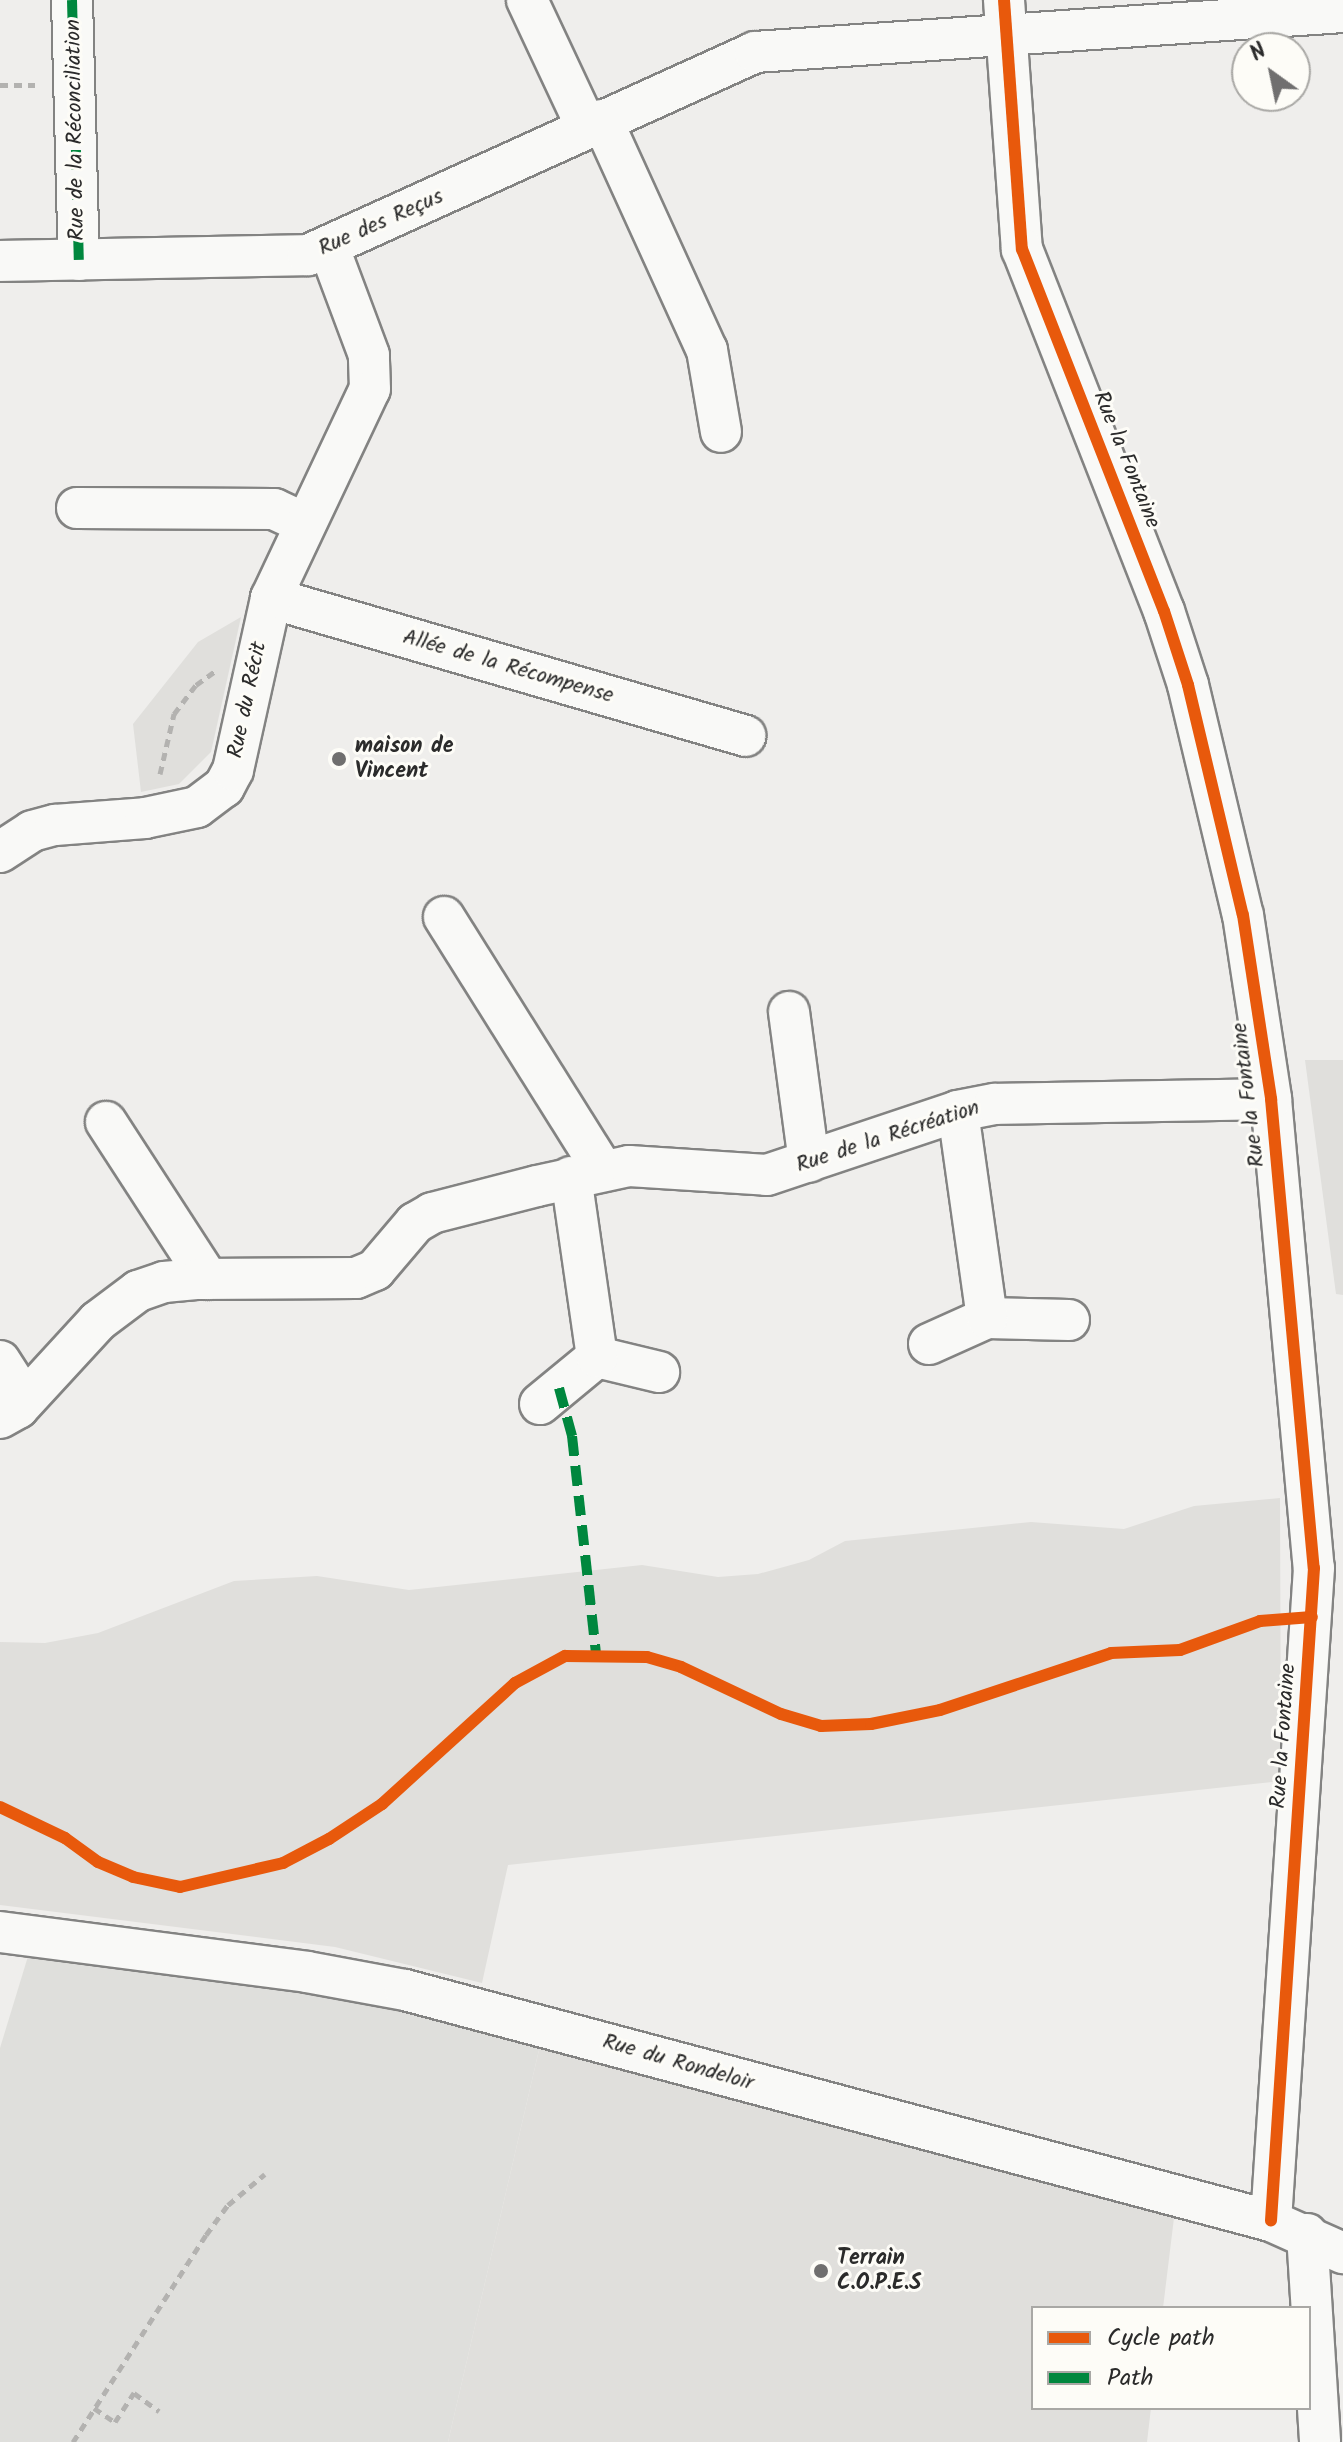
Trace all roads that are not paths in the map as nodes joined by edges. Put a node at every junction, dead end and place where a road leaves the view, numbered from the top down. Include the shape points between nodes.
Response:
1 (72, 0) edge
2 (527, 0) edge
3 (1343, 12) edge
4 (1005, 17) edge
5 (595, 124) junction
6 (329, 248) junction
7 (79, 260) junction
8 (0, 261) edge
9 (721, 432) dead end
10 (77, 508) dead end
11 (304, 523) junction
12 (271, 598) junction
13 (745, 736) dead end
14 (0, 852) edge
15 (444, 917) dead end
16 (789, 1012) dead end
17 (1271, 1099) junction
18 (958, 1111) junction
19 (106, 1122) dead end
20 (809, 1162) junction
21 (587, 1174) junction
22 (208, 1279) junction
23 (987, 1318) junction
24 (1069, 1320) dead end
25 (929, 1344) dead end
26 (597, 1357) junction
27 (0, 1361) edge
28 (659, 1372) dead end
29 (540, 1404) dead end
30 (12, 1409) edge
31 (0, 1932) edge
32 (1289, 2228) junction
33 (1343, 2253) edge
34 (1300, 2306) edge
35 (1311, 2380) edge
36 (1320, 2442) edge

1 - 7 street, Rue de la Réconciliation
2 - 5 street
3 - 4 street, Rue des Reçus
4 - 5 street, Rue des Reçus via 755,52
4 - 17 street, Rue la Fontaine via 1022,249 1188,685 1243,915
5 - 6 street, Rue des Reçus
5 - 9 street via 707,350
6 - 7 street, Rue des Reçus via 276,260
6 - 11 street, Rue du Récit via 369,355 370,389
7 - 8 street, Rue des Reçus
10 - 11 street via 274,509
11 - 12 street, Rue du Récit
12 - 13 street, Allée de la Récompense
12 - 14 street, Rue du Récit via 233,770 206,802 161,815 55,825 32,831
15 - 21 street
16 - 20 street
17 - 18 street, Rue de la Récréation via 995,1104
17 - 32 street, Rue la Fontaine via 1314,1568
18 - 20 street, Rue de la Récréation
18 - 23 street
19 - 22 street
20 - 21 street, Rue de la Récréation via 767,1175 659,1165
21 - 22 street, Rue de la Récréation via 432,1213 415,1223 375,1270 356,1278
21 - 26 street
22 - 30 street, Rue de la Récréation via 164,1282 116,1305
23 - 24 street
23 - 25 street
26 - 28 street
26 - 29 street
27 - 30 street, Rue de la Récréation
31 - 32 street, Rue du Rondeloir via 405,1990
32 - 33 street, Rue du Rondeloir
32 - 34 street, Rue la Fontaine
35 - 36 street, Rue la Fontaine

